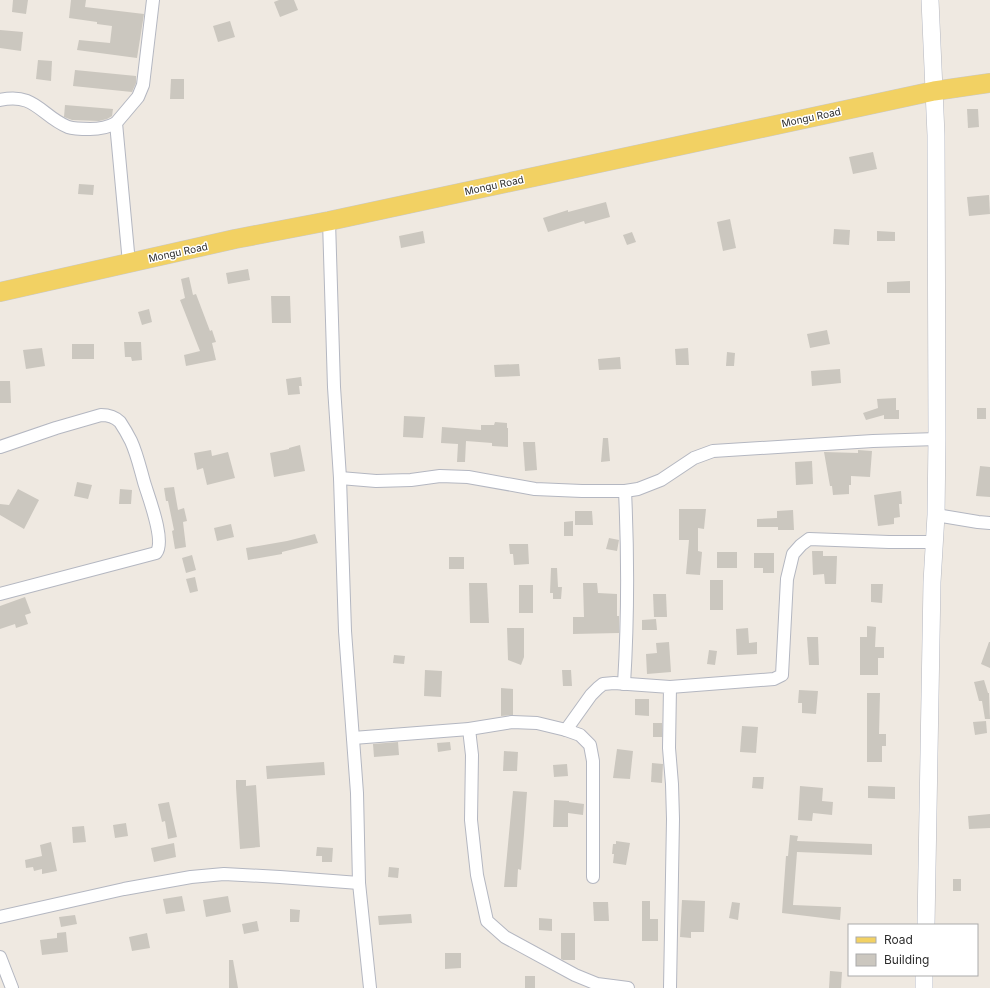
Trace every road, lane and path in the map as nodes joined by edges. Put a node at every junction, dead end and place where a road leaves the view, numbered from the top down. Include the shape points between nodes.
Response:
1 (153, 0) edge
2 (930, 0) edge
3 (990, 83) edge
4 (934, 91) junction
5 (0, 100) edge
6 (116, 123) junction
7 (329, 221) junction
8 (129, 263) junction
9 (0, 292) edge
10 (937, 440) junction
11 (0, 447) edge
12 (340, 478) junction
13 (626, 491) junction
14 (936, 515) junction
15 (990, 523) edge
16 (935, 542) junction
17 (1, 592) edge
18 (624, 684) junction
19 (670, 687) junction
20 (469, 728) junction
21 (566, 730) junction
22 (353, 738) junction
23 (593, 877) dead end
24 (359, 883) junction
25 (0, 917) edge
26 (926, 924) edge
27 (0, 957) edge
28 (12, 988) edge
29 (370, 988) edge
30 (628, 988) edge
31 (670, 988) edge

1 - 6 street via 143,85 138,97
2 - 4 main road
3 - 4 main road, Mongu Road
4 - 7 main road, Mongu Road
4 - 10 main road
5 - 6 street via 21,98 29,101 69,127 102,129
6 - 8 street
7 - 8 main road, Mongu Road
7 - 12 street via 334,387
8 - 9 main road, Mongu Road
10 - 13 street via 873,441 713,451 694,458 661,480
10 - 14 main road
11 - 17 street via 101,415 112,416 131,441 153,509 159,541 156,553
12 - 13 street via 376,481 440,476 536,489
12 - 22 street via 345,631
13 - 18 street via 628,633
14 - 15 street
14 - 16 main road
16 - 19 street via 809,539 793,554 788,573 782,675 774,679
16 - 26 main road via 932,582
18 - 19 street
18 - 21 street via 603,684
19 - 31 street via 669,748 673,819
20 - 21 street via 512,722 537,723
20 - 22 street
20 - 30 street via 472,755 471,820 477,875 487,921 505,937 575,975 597,984
21 - 23 street via 580,735 590,745 593,761
22 - 24 street
24 - 25 street via 224,874 191,877
24 - 29 street
27 - 28 street

